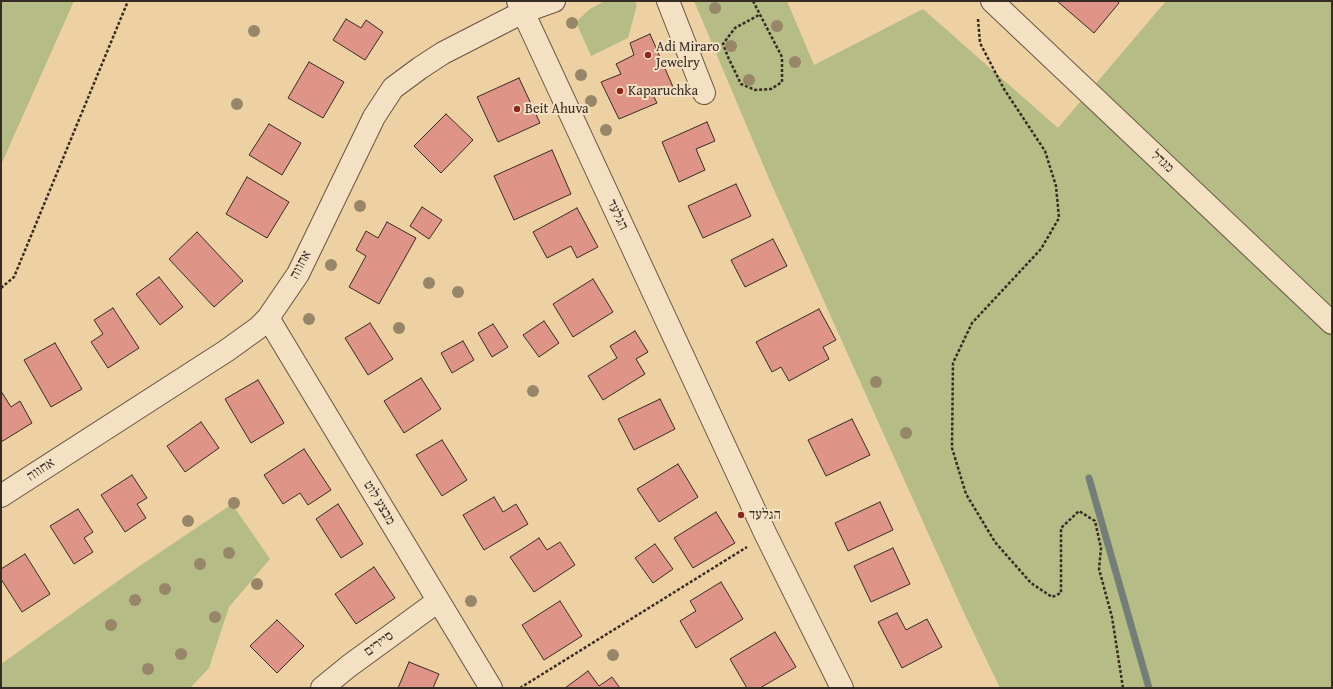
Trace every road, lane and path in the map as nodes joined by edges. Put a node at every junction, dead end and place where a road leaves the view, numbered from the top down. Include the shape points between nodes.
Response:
1 (128, 1) edge
2 (554, 1) edge
3 (668, 1) edge
4 (753, 1) edge
5 (990, 5) edge
6 (521, 7) edge
7 (760, 15) junction
8 (704, 93) dead end
9 (1, 288) edge
10 (268, 318) junction
11 (1332, 323) edge
12 (1, 496) edge
13 (766, 535) junction
14 (438, 601) junction
15 (322, 688) edge
16 (491, 688) edge
17 (520, 688) edge
18 (842, 688) edge
19 (1123, 688) edge

1 - 9 path via 14,277
2 - 6 street, אחווה
3 - 8 street
4 - 7 path
5 - 11 street, מגדל
5 - 19 path via 980,43 1004,89 1045,152 1056,186 1058,218 1041,249 972,323 953,363 952,448 966,494 995,542 1031,583 1052,597 1061,593 1061,528 1079,511 1095,521 1101,548 1099,570 1112,617
6 - 10 street, אחווה via 443,53 394,88 374,116 298,274
6 - 13 street, הגלעד
7 - 7 path via 734,28 724,44 741,84 755,90 771,89 782,82 782,56
10 - 12 street, אחווה via 226,351
10 - 14 street, מבצע לוט
13 - 17 path
13 - 18 street, הגלעד
14 - 15 street, סיירים
14 - 16 street, מבצע לוט

